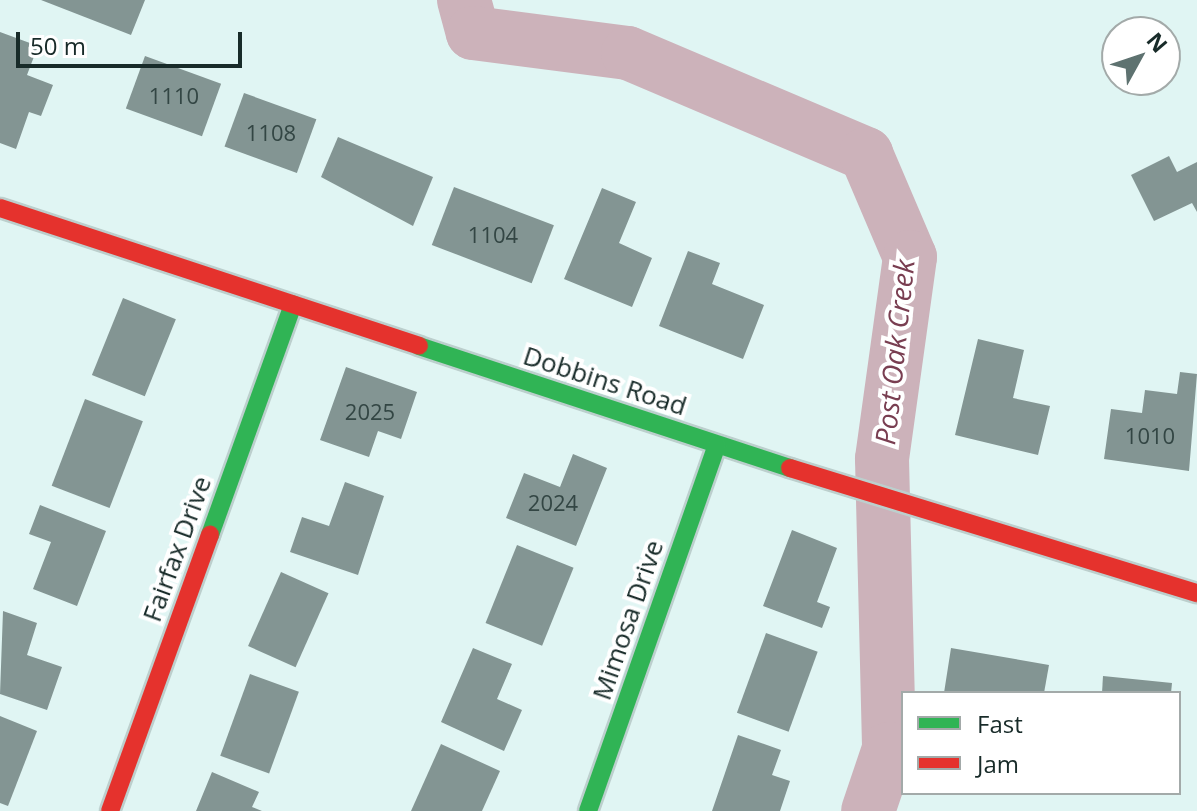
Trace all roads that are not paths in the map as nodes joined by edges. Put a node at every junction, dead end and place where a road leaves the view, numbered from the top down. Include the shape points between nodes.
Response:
1 (0, 208) edge
2 (293, 305) junction
3 (717, 445) junction
4 (1197, 593) edge
5 (110, 811) edge
6 (588, 811) edge

1 - 2 street, Dobbins Road
2 - 3 street, Dobbins Road
2 - 5 street, Fairfax Drive
3 - 4 street, Dobbins Road
3 - 6 street, Mimosa Drive

